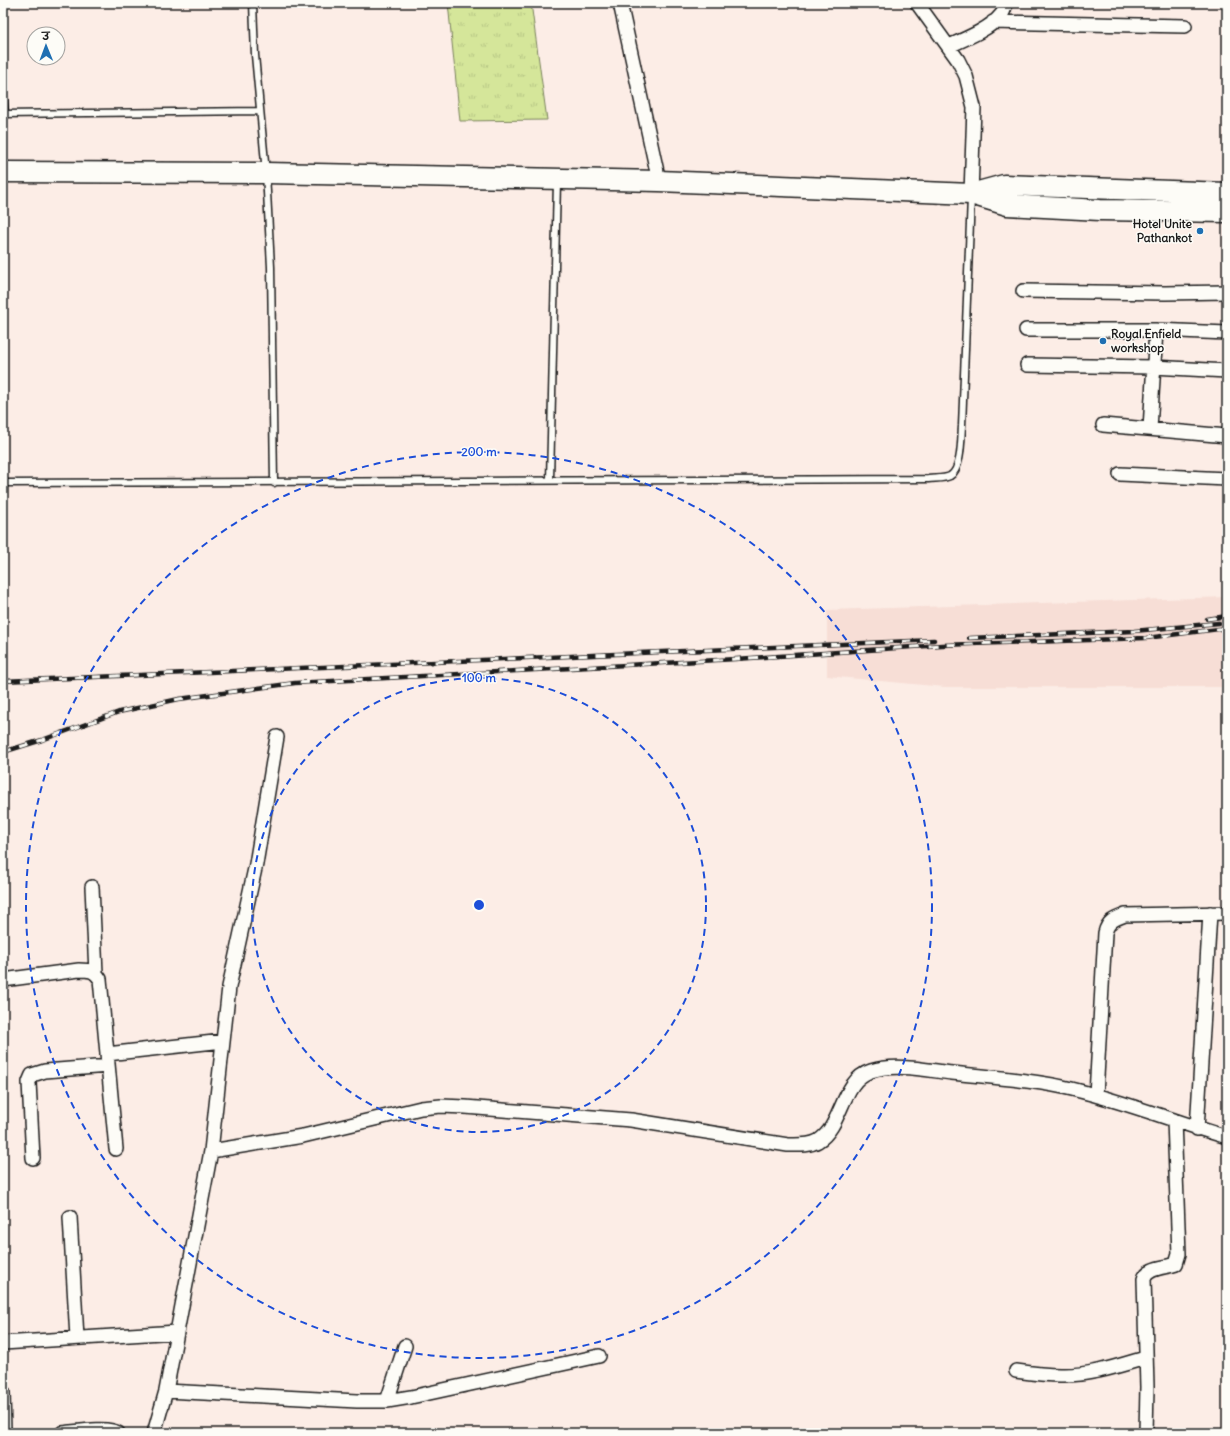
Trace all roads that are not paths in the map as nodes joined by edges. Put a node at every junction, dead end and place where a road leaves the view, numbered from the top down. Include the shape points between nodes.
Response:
1 (253, 3) edge
2 (620, 3) edge
3 (917, 3) edge
4 (1006, 3) edge
5 (993, 22) junction
6 (1185, 26) dead end
7 (949, 46) junction
8 (3, 89) edge
9 (260, 111) junction
10 (4, 114) edge
11 (3, 172) edge
12 (266, 173) junction
13 (557, 179) junction
14 (658, 181) junction
15 (1227, 193) edge
16 (971, 194) junction
17 (1227, 212) edge
18 (1023, 291) dead end
19 (1227, 292) edge
20 (1026, 330) dead end
21 (1156, 330) junction
22 (1227, 333) edge
23 (1027, 365) dead end
24 (1153, 367) junction
25 (1227, 371) edge
26 (1104, 425) dead end
27 (1150, 429) junction
28 (1227, 436) edge
29 (1120, 474) dead end
30 (1227, 479) edge
31 (550, 480) junction
32 (3, 483) edge
33 (274, 483) junction
34 (278, 737) dead end
35 (92, 888) dead end
36 (1210, 913) junction
37 (1227, 913) edge
38 (96, 973) junction
39 (3, 980) edge
40 (223, 1041) junction
41 (108, 1060) junction
42 (1096, 1095) junction
43 (1174, 1120) junction
44 (1197, 1128) junction
45 (1227, 1137) edge
46 (116, 1149) dead end
47 (211, 1151) junction
48 (33, 1158) dead end
49 (70, 1217) dead end
50 (177, 1332) junction
51 (77, 1338) junction
52 (3, 1343) edge
53 (405, 1346) dead end
54 (598, 1356) dead end
55 (1145, 1358) junction
56 (1016, 1372) dead end
57 (166, 1391) junction
58 (3, 1392) edge
59 (387, 1401) junction
60 (4, 1433) edge
61 (62, 1433) edge
62 (118, 1433) edge
63 (154, 1433) edge
64 (1146, 1433) edge

1 - 9 lane
2 - 14 street
3 - 7 street
4 - 5 street via 1002,14
5 - 6 street
5 - 7 street
7 - 16 street via 966,76 974,107
8 - 10 lane
9 - 10 lane
9 - 12 lane
11 - 12 main road
12 - 13 main road
12 - 33 lane
13 - 14 main road
13 - 31 lane
14 - 16 main road
15 - 16 main road via 1004,185
16 - 17 main road via 1006,205 1100,210
16 - 31 lane via 960,459 951,475 928,479
18 - 19 street
20 - 21 street
21 - 22 street
21 - 24 street
23 - 24 street
24 - 25 street
24 - 27 street
26 - 27 street
27 - 28 street
29 - 30 street
31 - 33 lane
32 - 33 lane
34 - 40 street via 256,864 229,987
35 - 38 street
36 - 37 street
36 - 42 street via 1125,915 1107,925
36 - 44 street
38 - 39 street via 79,970
38 - 41 street via 100,979
40 - 41 street
40 - 47 street
41 - 46 street
41 - 48 street via 32,1075 29,1082
42 - 43 street
42 - 47 street via 1030,1081 881,1068 869,1071 856,1079 824,1136 817,1142 806,1145 788,1145 631,1120 441,1106 400,1112 303,1136
43 - 44 street
43 - 55 street via 1180,1254 1176,1264 1151,1271 1145,1276
44 - 45 street
47 - 50 street
49 - 51 street
50 - 51 street
50 - 57 street
51 - 52 street
53 - 59 street
54 - 59 street
55 - 56 street via 1075,1375
55 - 64 street
57 - 59 street
57 - 63 street
58 - 60 street
61 - 62 street via 106,1430

